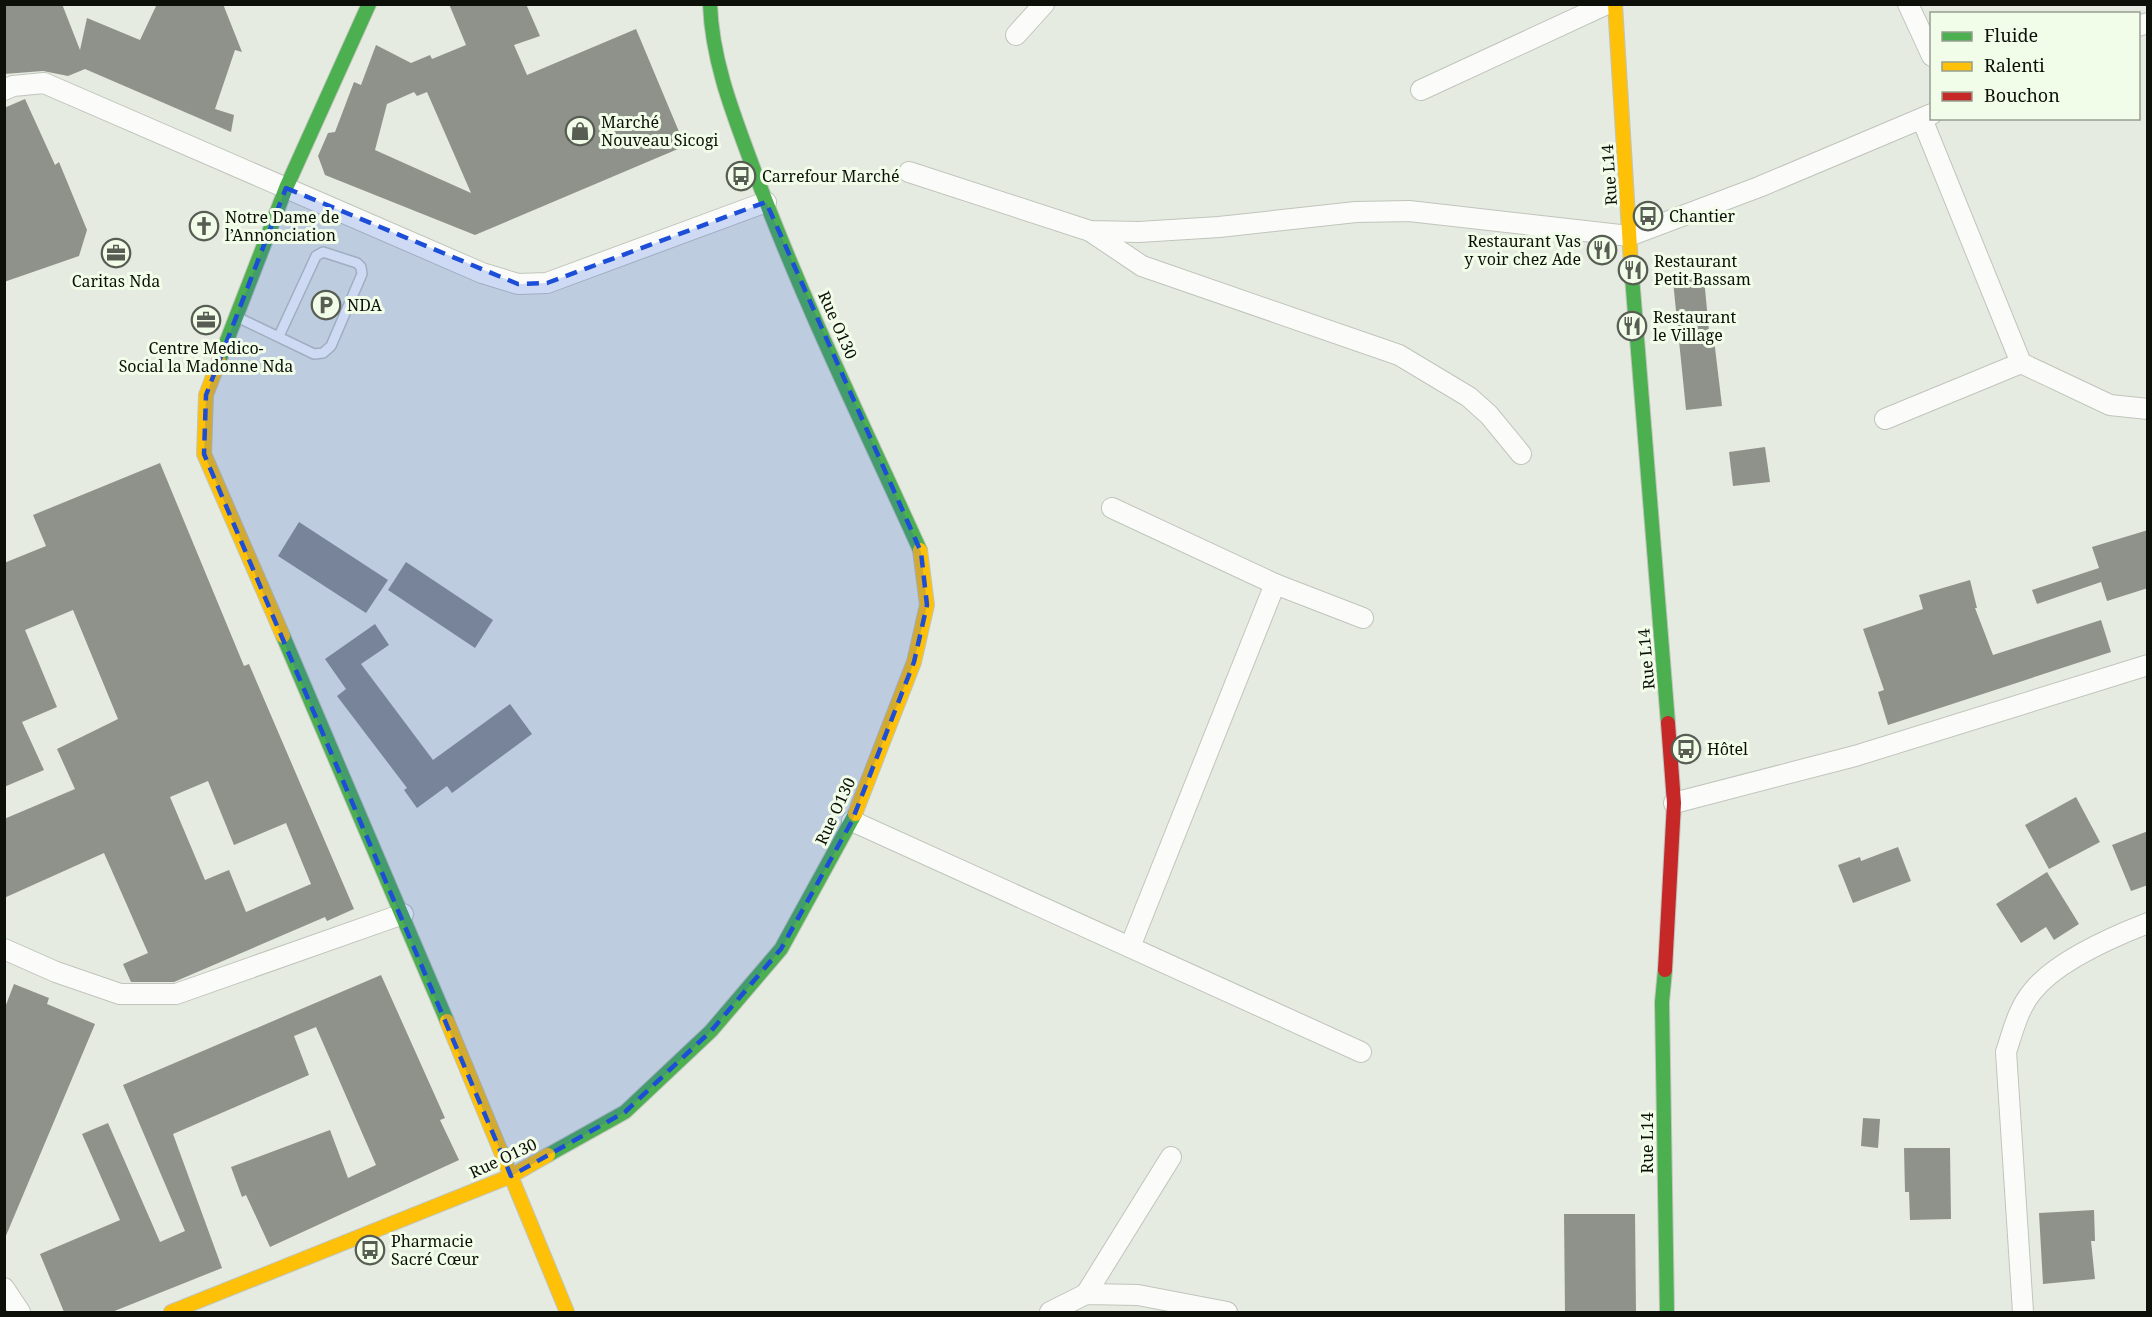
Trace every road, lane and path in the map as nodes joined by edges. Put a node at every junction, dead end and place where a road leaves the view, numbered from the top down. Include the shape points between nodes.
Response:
1 (369, 4) edge
2 (710, 4) edge
3 (1044, 4) edge
4 (1607, 4) edge
5 (1615, 4) edge
6 (1908, 4) edge
7 (1016, 34) dead end
8 (1930, 52) edge
9 (4, 90) edge
10 (1421, 90) dead end
11 (1927, 117) edge
12 (909, 172) dead end
13 (286, 188) junction
14 (766, 202) junction
15 (1090, 231) junction
16 (1629, 236) junction
17 (236, 317) junction
18 (279, 336) junction
19 (2021, 363) junction
20 (2148, 409) edge
21 (1885, 419) dead end
22 (1521, 454) dead end
23 (1112, 508) dead end
24 (1275, 584) junction
25 (1363, 618) dead end
26 (2148, 665) edge
27 (1674, 803) junction
28 (852, 821) junction
29 (403, 914) junction
30 (2148, 922) edge
31 (1130, 947) junction
32 (4, 949) edge
33 (1361, 1052) dead end
34 (1171, 1157) dead end
35 (511, 1176) junction
36 (4, 1288) edge
37 (1086, 1294) junction
38 (20, 1312) edge
39 (171, 1312) edge
40 (567, 1312) edge
41 (1050, 1312) edge
42 (1227, 1312) edge
43 (1667, 1312) edge
44 (2023, 1312) edge

1 - 13 street
2 - 14 street, Rue O130 via 710,29 722,80
3 - 7 street
4 - 10 street
5 - 16 street, Rue L14
6 - 8 street
9 - 13 street via 44,83
11 - 16 street
11 - 19 street
12 - 15 street
13 - 14 street via 482,273 518,284 547,283
13 - 17 street
14 - 28 street, Rue O130 via 921,552 927,605 914,662
15 - 16 street via 1150,231 1356,212 1409,211
15 - 22 street via 1142,266 1399,355 1468,397 1489,415
16 - 27 street, Rue L14
17 - 18 lane
17 - 29 street via 206,395 204,454
18 - 18 lane via 316,256 323,252 362,267 331,346 323,354 314,354
19 - 20 street via 2110,405
19 - 21 street
23 - 24 street
24 - 25 street
24 - 31 street
26 - 27 street via 1855,756
27 - 43 street, Rue L14 via 1662,1002
28 - 31 street
28 - 35 street, Rue O130 via 781,949 711,1031 625,1113
29 - 32 street via 176,994 120,994
29 - 35 street
30 - 44 street via 2055,970 2032,992 2017,1017 2006,1052
31 - 33 street
34 - 37 street
35 - 39 street, Rue O130
35 - 40 street
36 - 38 street
37 - 41 street
37 - 42 street via 1138,1295

